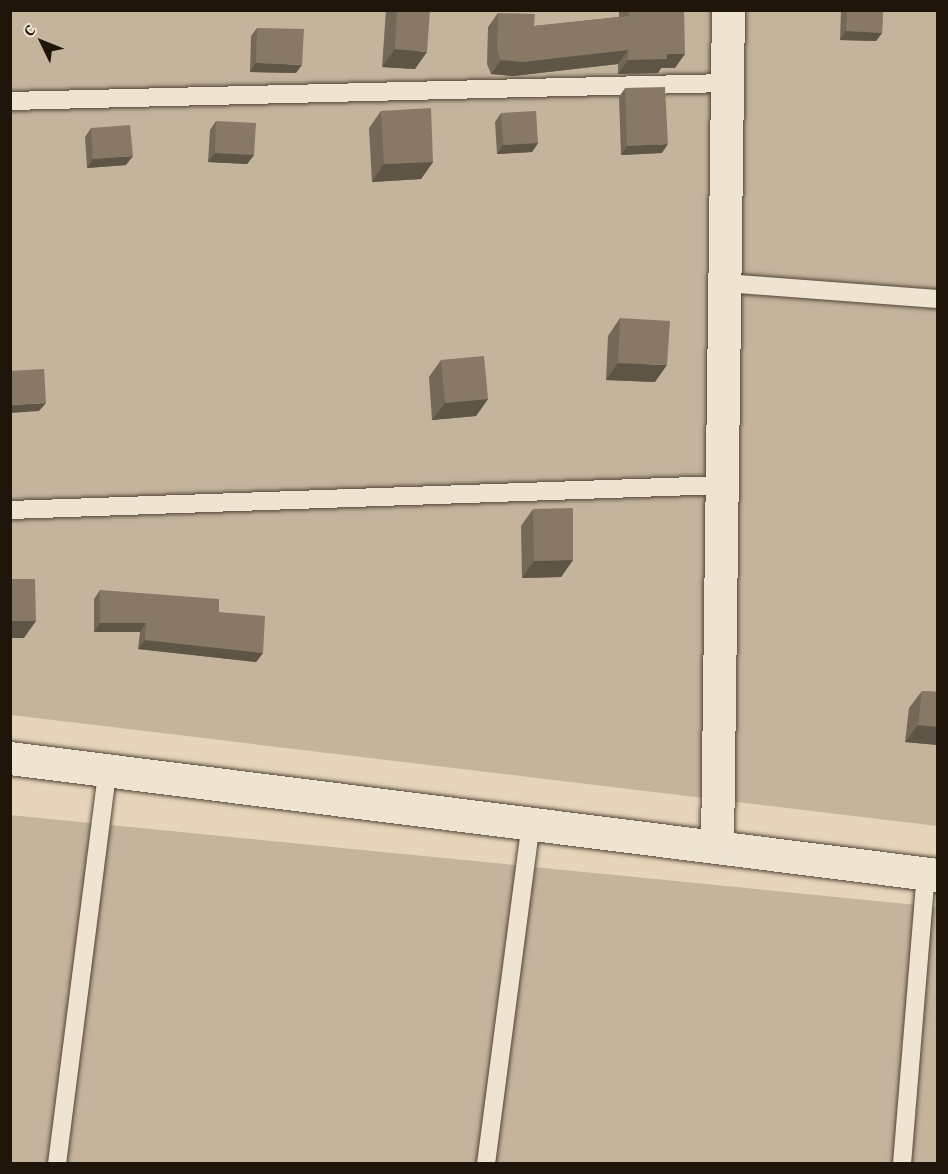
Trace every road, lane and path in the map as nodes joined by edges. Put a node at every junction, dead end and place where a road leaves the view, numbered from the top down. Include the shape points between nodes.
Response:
1 (728, 10) edge
2 (727, 83) junction
3 (10, 101) edge
4 (724, 283) junction
5 (938, 299) edge
6 (722, 485) junction
7 (10, 510) edge
8 (10, 758) edge
9 (107, 771) junction
10 (531, 824) junction
11 (717, 846) junction
12 (932, 874) edge
13 (57, 1164) edge
14 (486, 1164) edge
15 (902, 1164) edge

1 - 2 street
2 - 3 lane
2 - 4 street
4 - 5 lane
4 - 6 street
6 - 7 lane
6 - 11 street
8 - 9 street
9 - 10 street
9 - 13 lane
10 - 11 street
10 - 14 lane
11 - 12 street
12 - 15 lane

